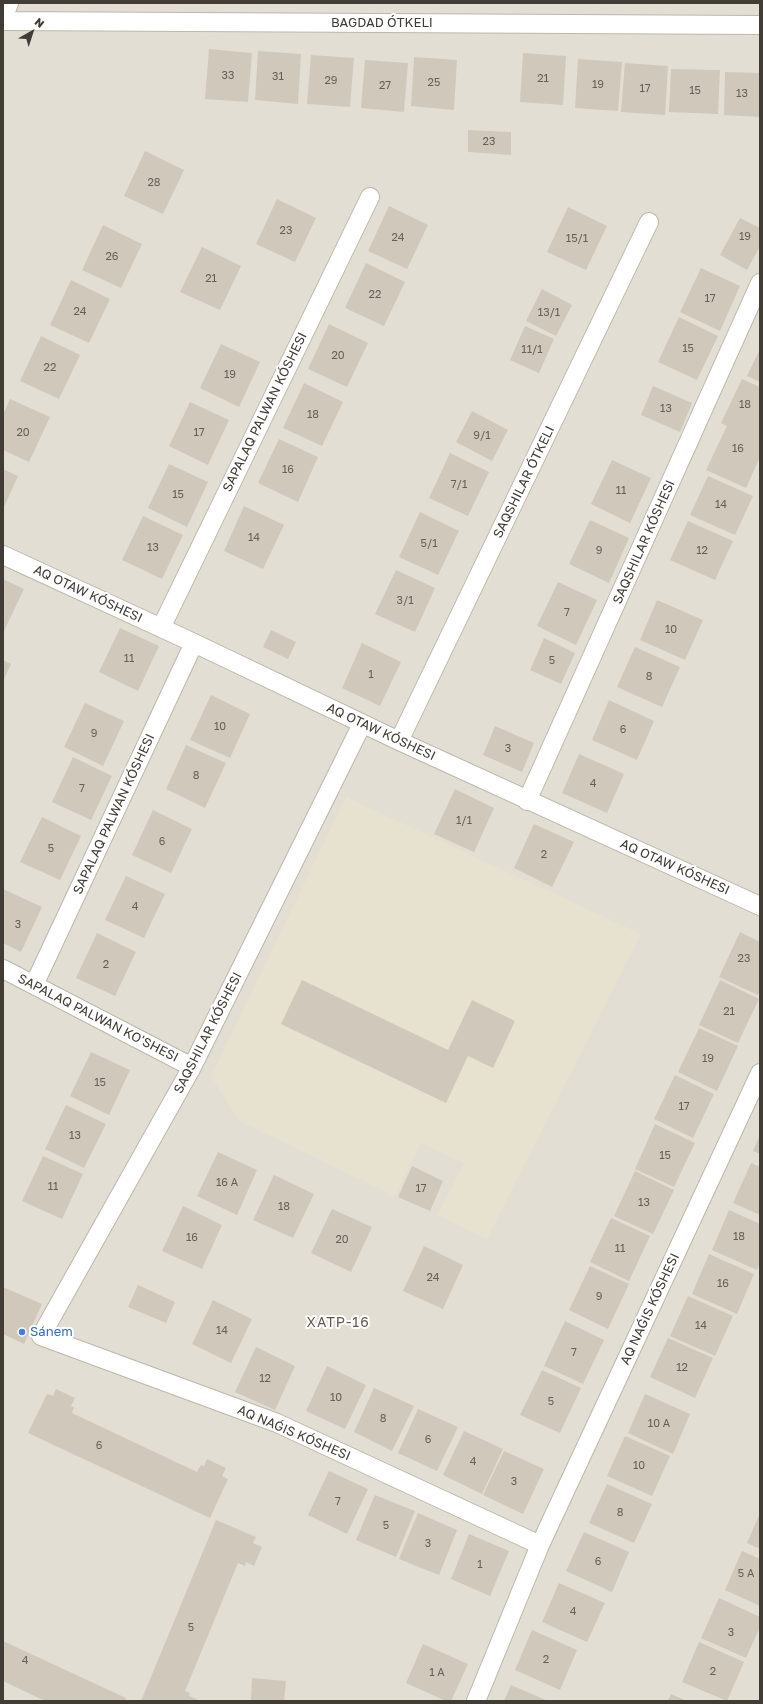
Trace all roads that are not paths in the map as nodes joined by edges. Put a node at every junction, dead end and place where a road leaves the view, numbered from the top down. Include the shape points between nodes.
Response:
1 (10, 3) edge
2 (3, 20) edge
3 (760, 25) edge
4 (370, 197) dead end
5 (649, 222) dead end
6 (760, 283) edge
7 (3, 555) edge
8 (161, 628) junction
9 (194, 643) junction
10 (362, 724) junction
11 (399, 741) junction
12 (527, 800) junction
13 (760, 906) edge
14 (3, 969) edge
15 (34, 985) junction
16 (192, 1067) junction
17 (760, 1073) edge
18 (540, 1545) junction
19 (476, 1701) edge

1 - 2 street
2 - 3 street, BAGDAD ÓTKELI
4 - 8 street, SAPALAQ PALWAN KÓSHESI
5 - 11 street
6 - 12 street
7 - 8 street, AQ OTAW KÓSHESI
8 - 9 street, AQ OTAW KÓSHESI
9 - 10 street, AQ OTAW KÓSHESI
9 - 15 street, SAPALAQ PALWAN KÓSHESI
10 - 11 street, AQ OTAW KÓSHESI
10 - 16 street
11 - 12 street, AQ OTAW KÓSHESI
12 - 13 street, AQ OTAW KÓSHESI
14 - 15 street, SAPALAQ PALWAN KO'SHESI
15 - 16 street, SAPALAQ PALWAN KO'SHESI
16 - 18 street via 41,1336 277,1423
17 - 18 street
18 - 19 street

